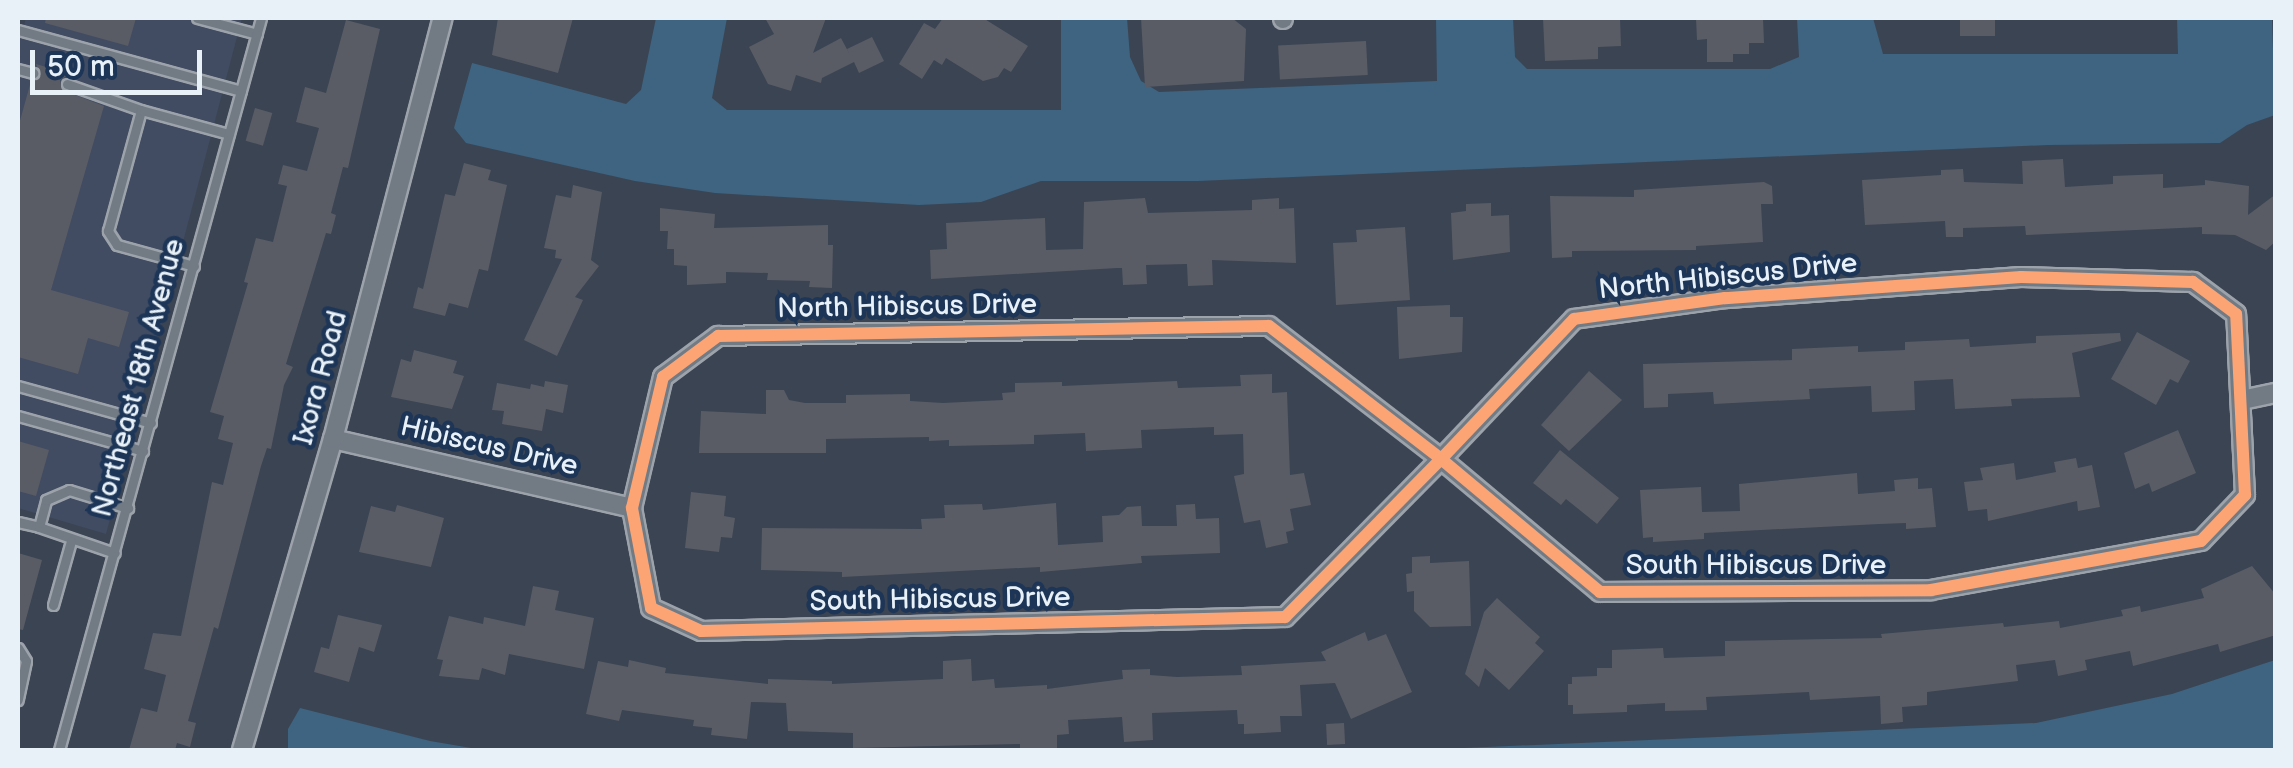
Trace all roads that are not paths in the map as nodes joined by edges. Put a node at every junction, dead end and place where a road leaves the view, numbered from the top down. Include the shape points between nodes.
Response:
1 (198, 18) edge
2 (261, 18) edge
3 (444, 18) edge
4 (18, 30) edge
5 (257, 34) junction
6 (18, 69) edge
7 (34, 72) dead end
8 (67, 84) dead end
9 (241, 91) junction
10 (141, 110) junction
11 (229, 134) junction
12 (194, 266) junction
13 (18, 386) edge
14 (2276, 393) edge
15 (2242, 400) junction
16 (18, 416) edge
17 (151, 423) junction
18 (334, 439) junction
19 (143, 451) junction
20 (1441, 459) junction
21 (128, 508) junction
22 (632, 508) junction
23 (18, 522) edge
24 (39, 528) junction
25 (71, 541) junction
26 (114, 554) junction
27 (53, 605) dead end
28 (18, 648) edge
29 (18, 700) edge
30 (59, 750) edge
31 (242, 750) edge

1 - 5 lane
2 - 5 lane, Northeast 18th Avenue
3 - 18 street, Ixora Road
4 - 9 lane
5 - 9 lane, Northeast 18th Avenue
6 - 7 lane
8 - 10 lane
9 - 11 lane, Northeast 18th Avenue
10 - 11 lane
10 - 12 lane via 110,239
11 - 12 lane, Northeast 18th Avenue
12 - 17 lane, Northeast 18th Avenue
13 - 17 lane
14 - 15 street
15 - 20 street, North Hibiscus Drive via 2236,314 2193,282 2021,277 1745,297 1574,319
15 - 20 street, South Hibiscus Drive via 2244,495 2201,541 1931,590 1600,592
16 - 19 lane
17 - 19 lane, Northeast 18th Avenue
18 - 22 street, Hibiscus Drive
18 - 31 street, Ixora Road
19 - 21 lane, Northeast 18th Avenue
20 - 22 street, South Hibiscus Drive via 1285,617 701,631 651,608
20 - 22 street, North Hibiscus Drive via 1269,326 718,336 663,377
21 - 24 lane via 61,492 46,500
21 - 26 lane, Northeast 18th Avenue
23 - 24 lane
24 - 25 lane
25 - 26 lane
25 - 27 lane
26 - 30 lane, Northeast 18th Avenue
28 - 29 lane via 26,662

